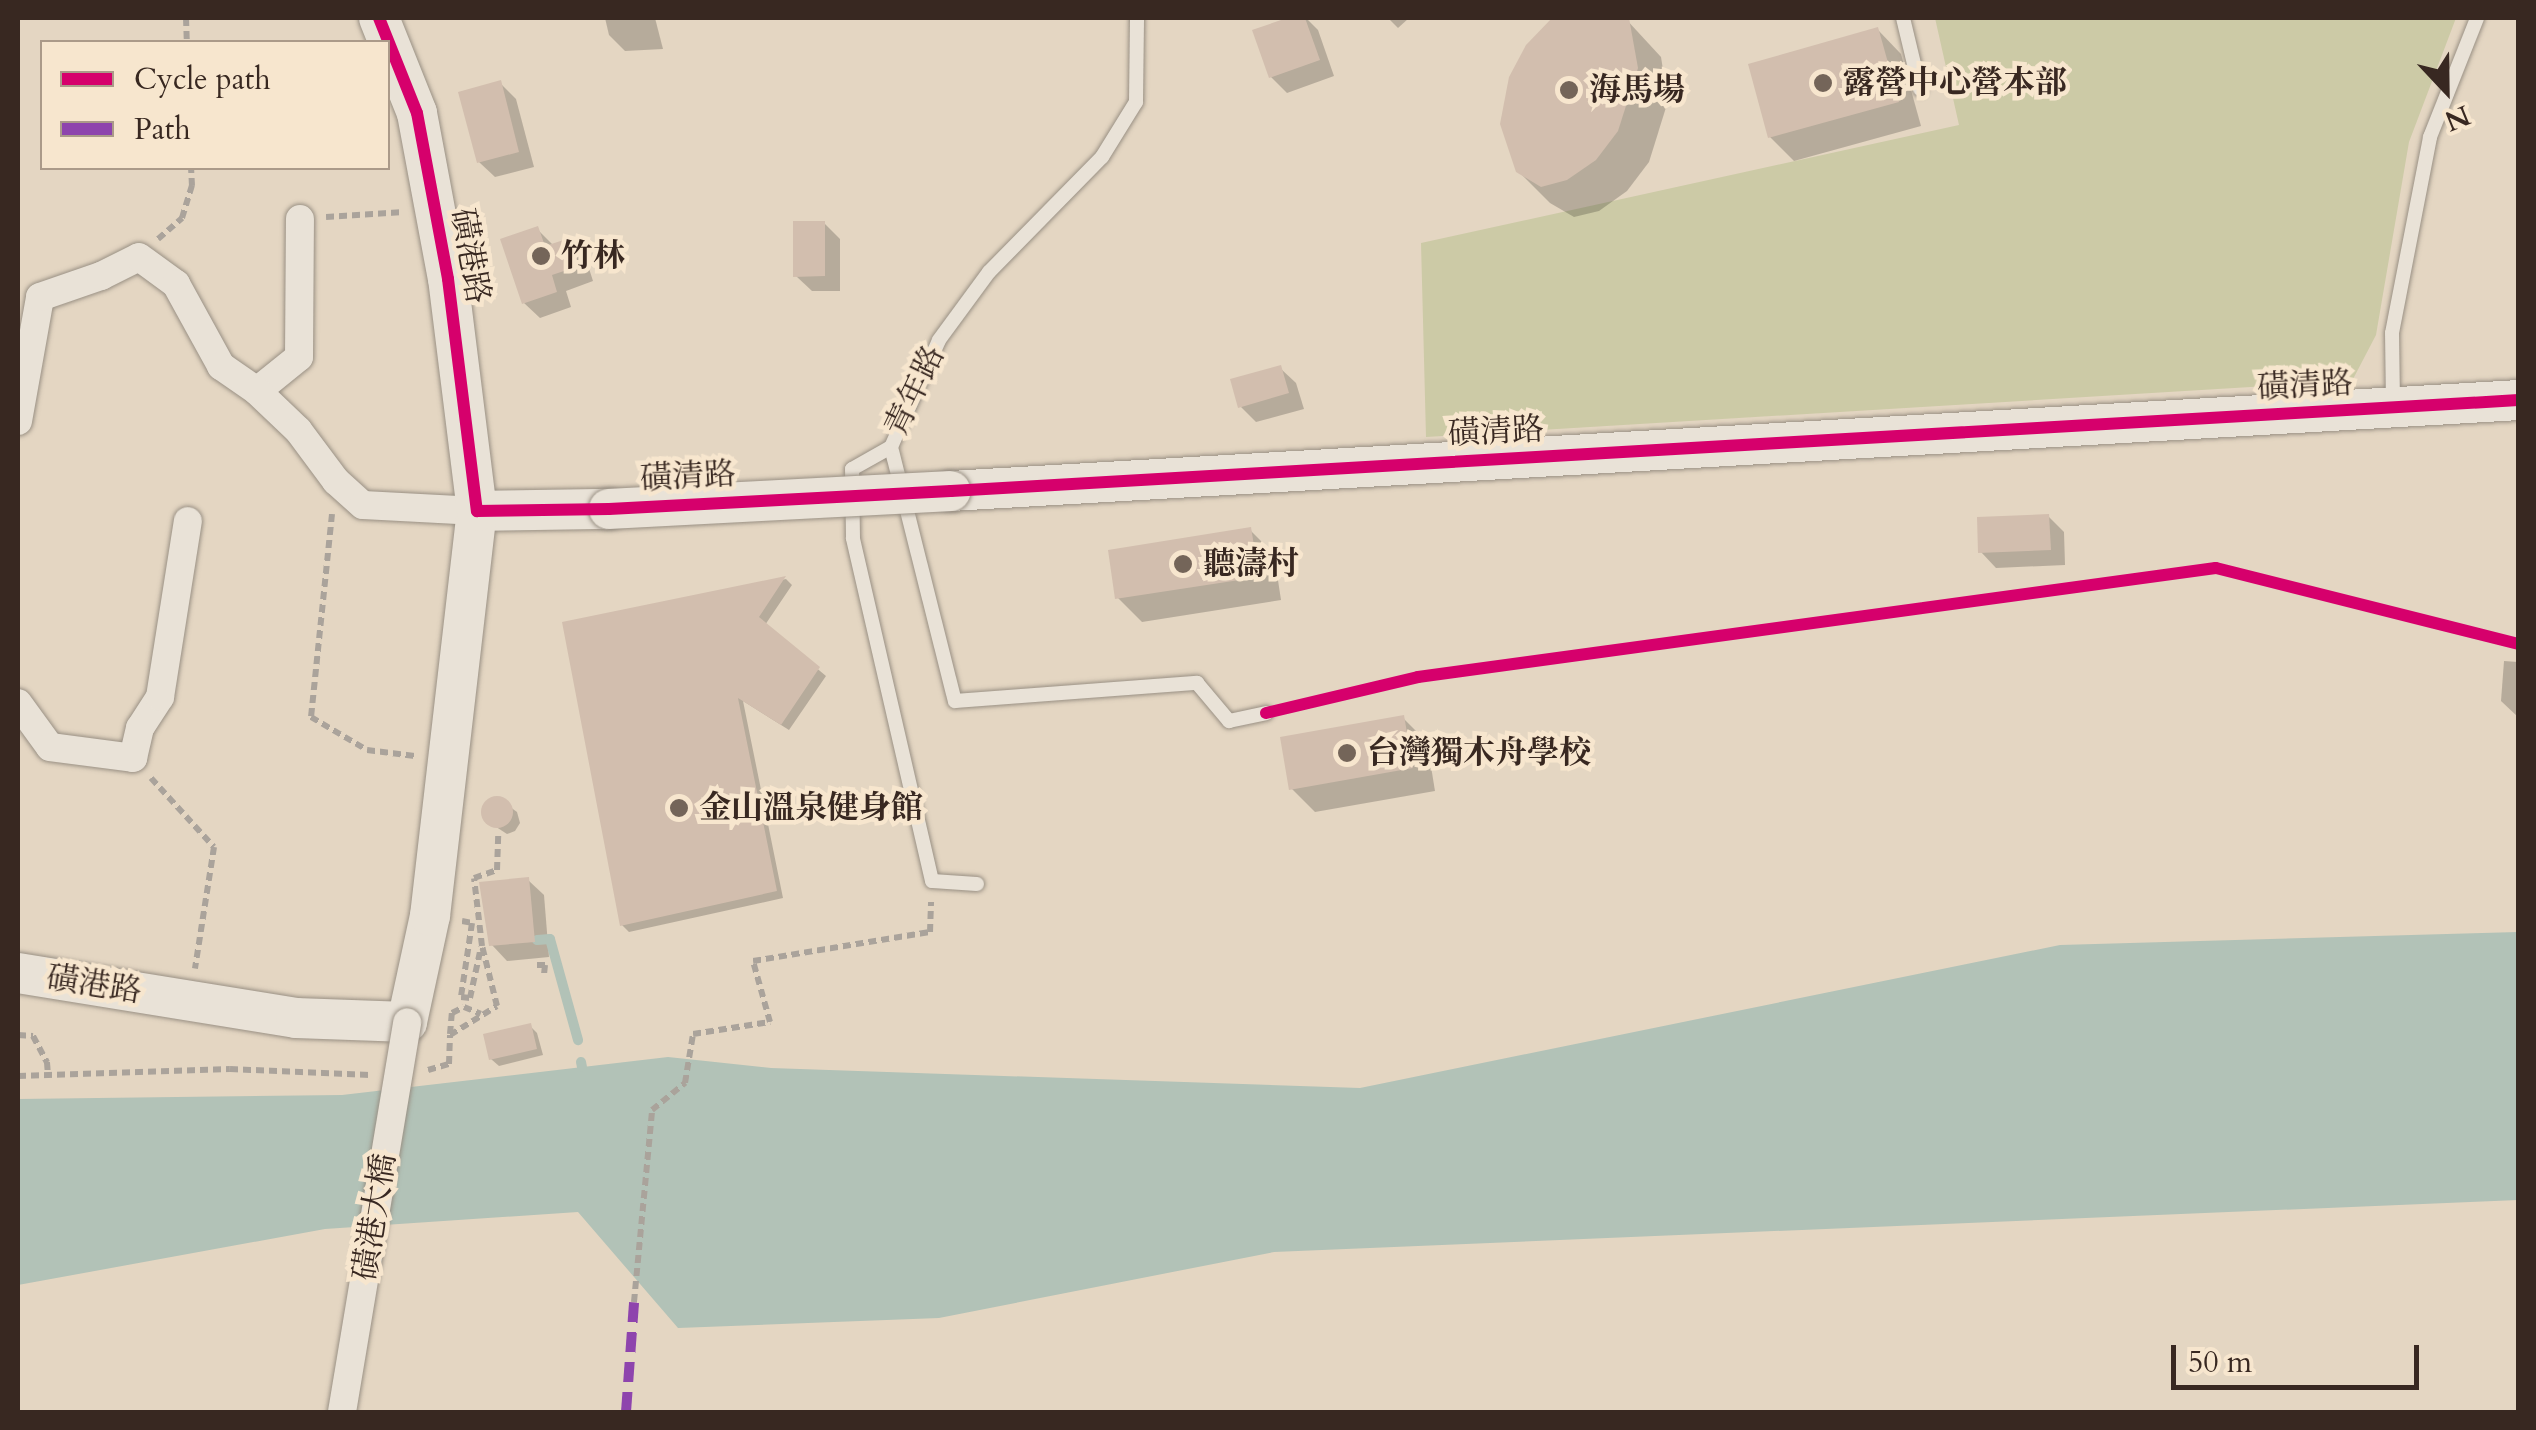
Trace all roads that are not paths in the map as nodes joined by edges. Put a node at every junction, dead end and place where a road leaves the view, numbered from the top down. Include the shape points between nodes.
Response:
1 (1137, 18) edge
2 (1903, 18) edge
3 (2477, 18) edge
4 (390, 46) edge
5 (1920, 89) dead end
6 (300, 219) road end
7 (257, 391) junction
8 (2518, 400) edge
9 (2393, 408) junction
10 (18, 421) edge
11 (891, 447) junction
12 (477, 511) junction
13 (188, 520) dead end
14 (18, 703) edge
15 (1266, 712) dead end
16 (977, 884) dead end
17 (18, 974) edge
18 (408, 1022) junction
19 (342, 1412) edge

1 - 11 lane, 青年路 via 1136,102 1102,157 989,272 938,340
2 - 5 lane
3 - 9 lane via 2430,137 2392,333
4 - 12 street, 磺港路 via 417,113 448,279
6 - 7 street via 298,357
7 - 10 street via 220,366 176,284 139,257 40,297
7 - 12 street via 363,505
8 - 9 street, 磺清路
9 - 12 street, 磺清路, bridge via 609,509
11 - 15 lane via 955,701 1197,683 1229,721
11 - 16 lane, 青年路 via 852,469 853,538 932,881
12 - 18 street, 磺港路 via 430,916
13 - 14 street via 160,697 140,728 133,758 50,747
17 - 18 street, 磺港路 via 296,1018
18 - 19 street, 磺港大橋, bridge

